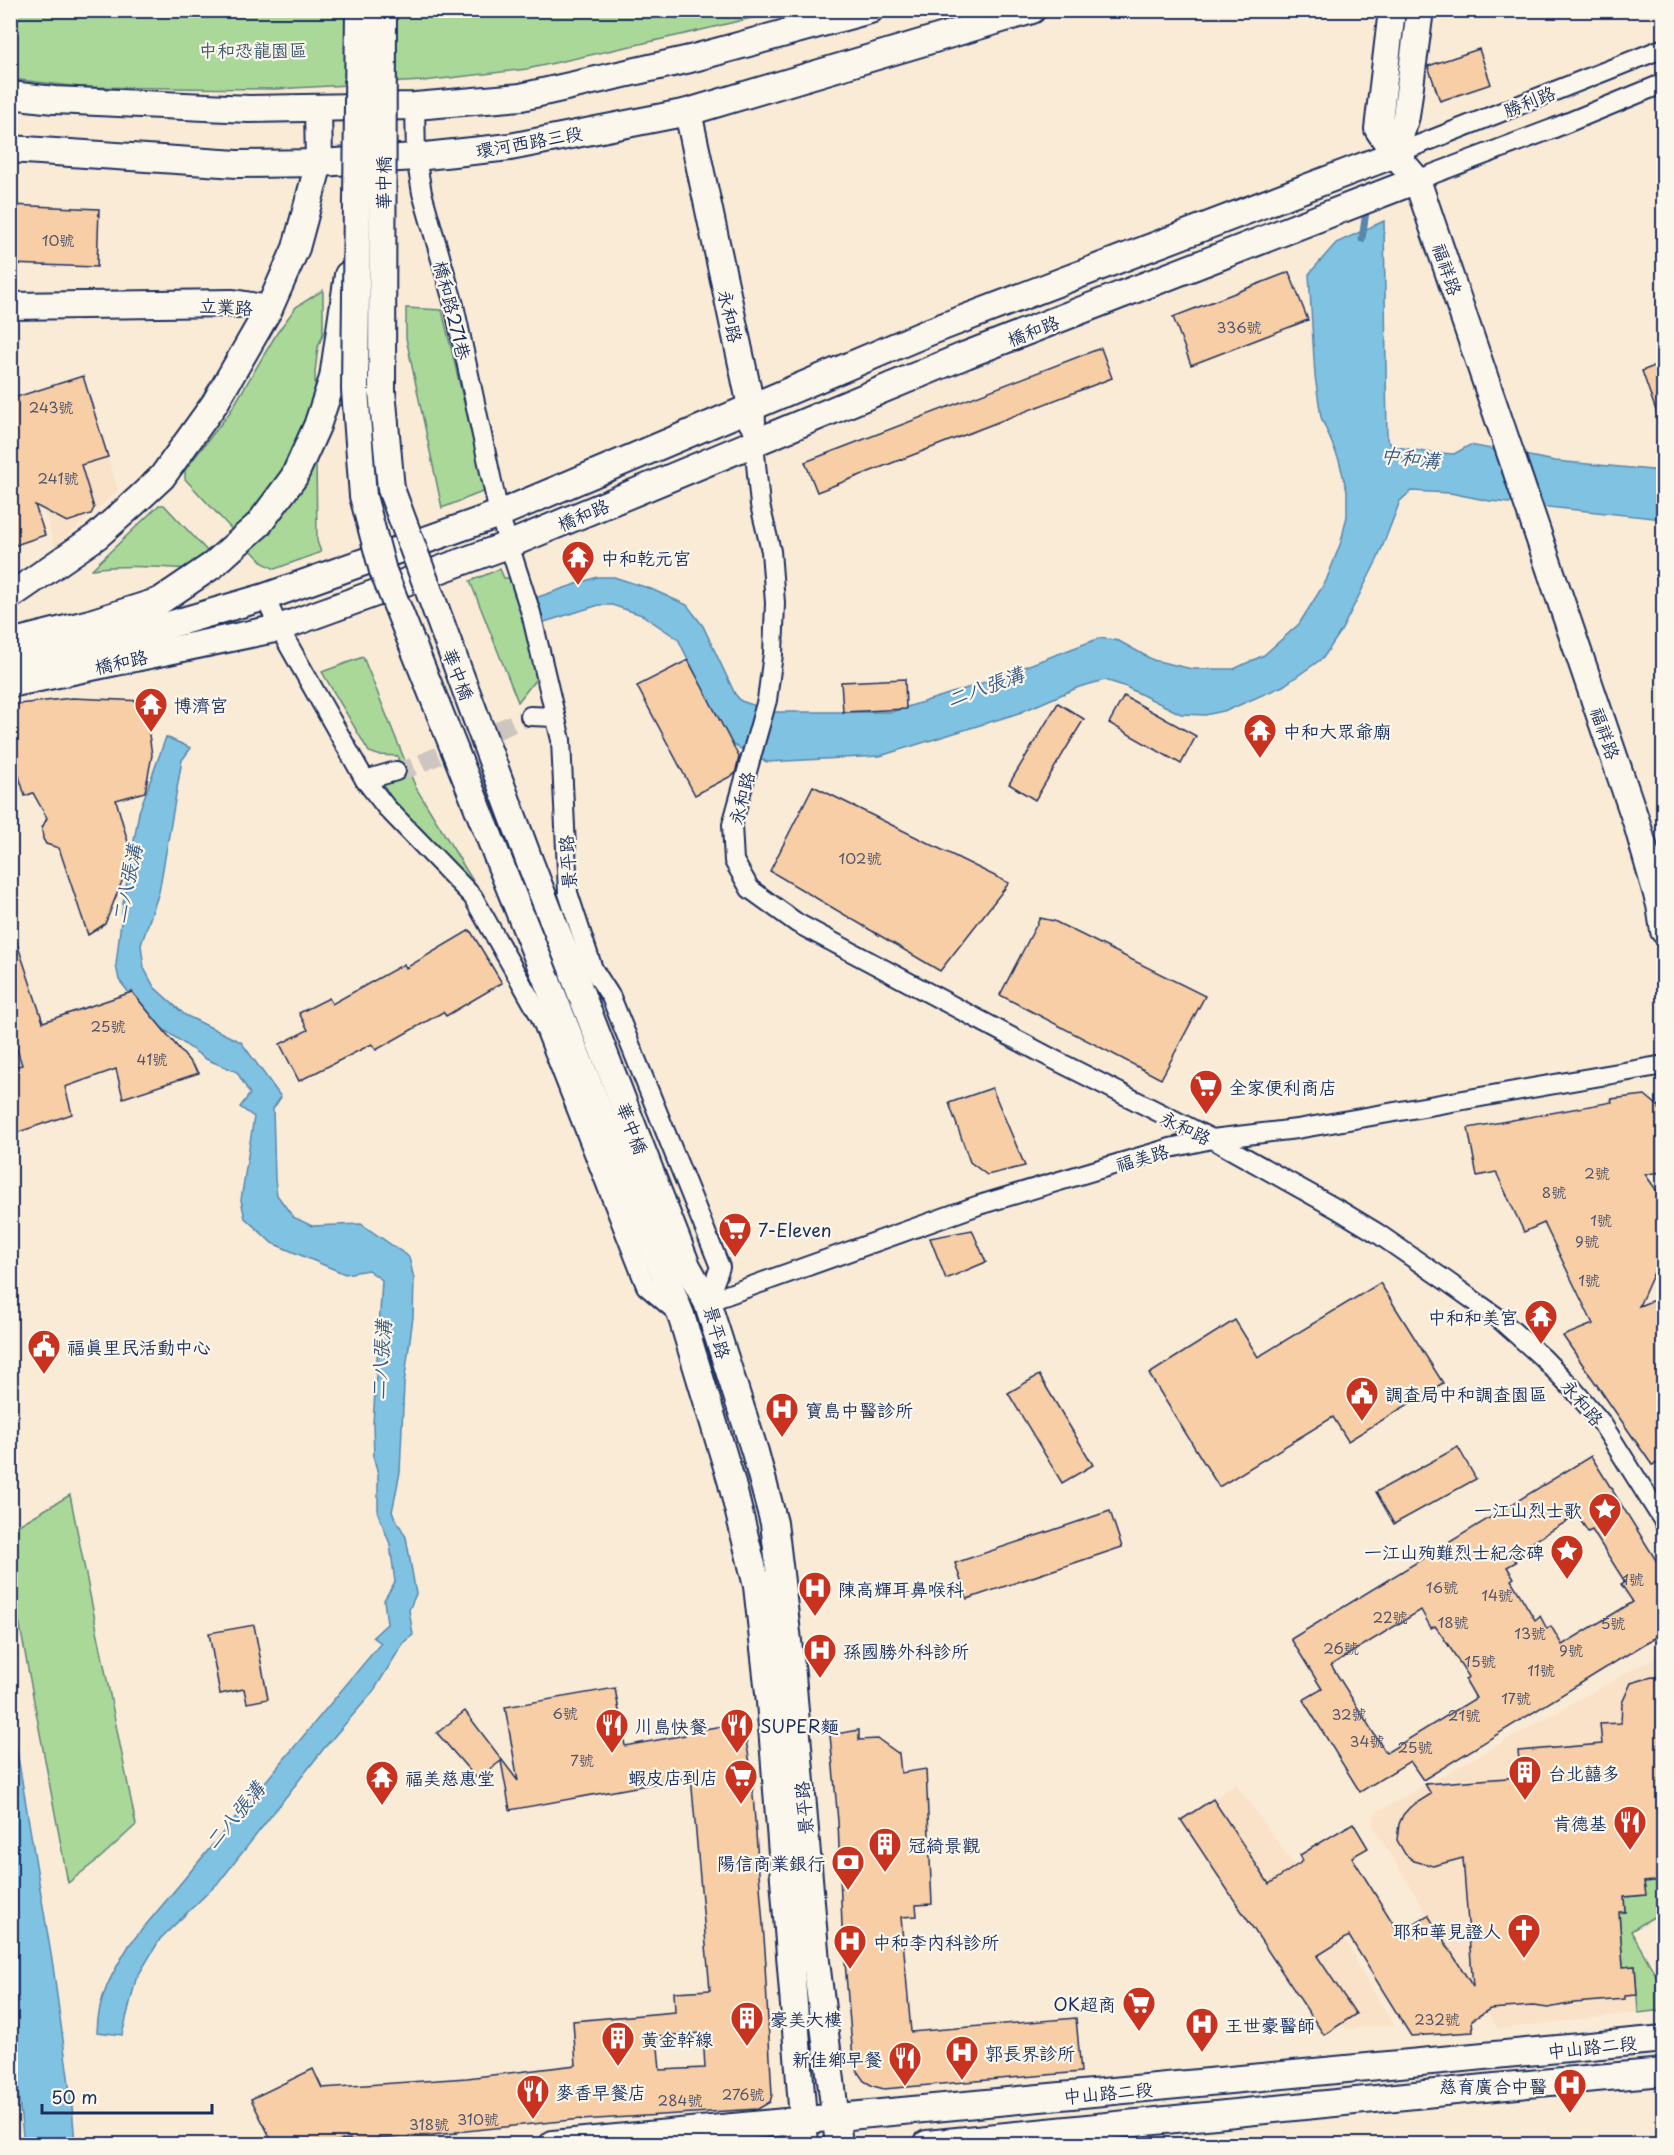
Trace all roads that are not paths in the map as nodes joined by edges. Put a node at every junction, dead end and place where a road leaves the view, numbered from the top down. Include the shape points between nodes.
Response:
1 (360, 10) edge
2 (383, 10) edge
3 (870, 10) edge
4 (1032, 10) edge
5 (1392, 10) edge
6 (1420, 10) edge
7 (1664, 48) edge
8 (1664, 83) edge
9 (10, 95) edge
10 (415, 106) junction
11 (318, 109) junction
12 (688, 112) junction
13 (10, 149) edge
14 (1395, 154) junction
15 (416, 157) junction
16 (319, 163) junction
17 (1417, 180) junction
18 (357, 213) junction
19 (1126, 257) junction
20 (1138, 289) junction
21 (10, 306) edge
22 (269, 309) junction
23 (751, 406) junction
24 (754, 443) junction
25 (499, 514) junction
26 (508, 545) junction
27 (10, 596) edge
28 (265, 597) junction
29 (279, 628) junction
30 (10, 643) edge
31 (10, 662) edge
32 (10, 684) edge
33 (530, 716) tunnel mouth
34 (555, 717) junction
35 (396, 771) tunnel mouth
36 (365, 780) junction
37 (1662, 904) edge
38 (1664, 931) edge
39 (1664, 1065) edge
40 (1212, 1139) junction
41 (676, 1271) junction
42 (707, 1302) junction
43 (681, 1316) junction
44 (1664, 1496) edge
45 (1661, 1518) edge
46 (1664, 2039) edge
47 (1664, 2072) edge
48 (836, 2118) junction
49 (803, 2133) edge
50 (553, 2145) edge
51 (839, 2145) edge
52 (927, 2145) edge

1 - 18 main road, 華中橋, bridge
2 - 41 main road, 華中橋, bridge via 382,391 391,489
3 - 10 main road via 690,59 521,97
4 - 12 main road, 環河西路三段
5 - 14 main road, 福祥路 via 1378,129
6 - 14 main road via 1406,116
7 - 14 street, 勝利路
8 - 17 street, 勝利路
9 - 11 main road via 249,109
10 - 11 main road
10 - 15 street, 橋和路271巷
11 - 16 main road, 立業路
12 - 15 main road, 環河西路三段 via 510,147
12 - 23 main road, 永和路
13 - 16 main road, 環河西路三段 via 237,164
14 - 17 main road, 福祥路
14 - 19 main road, 橋和路
15 - 16 main road, 環河西路三段
15 - 25 street, 橋和路271巷 via 422,193 454,305
16 - 22 main road, 立業路 via 296,248
17 - 20 main road, 橋和路
17 - 37 main road, 福祥路
18 - 30 main road, bridge via 333,378 294,477 259,525 213,565 160,601
18 - 41 main road, 華中橋, bridge via 355,390 363,496 383,571
19 - 20 main road
19 - 23 main road, 橋和路 via 929,332
20 - 24 main road, 橋和路
21 - 22 main road, 立業路 via 233,303
22 - 27 main road via 215,403 162,477 97,536
23 - 24 main road, 永和路
23 - 25 main road, 橋和路
24 - 26 main road, 橋和路
24 - 40 street, 永和路 via 775,603 767,700 732,825 734,861 750,889 797,923
25 - 26 street, 景平路
25 - 28 main road, 橋和路
26 - 29 main road, 橋和路
26 - 34 street, 景平路 via 531,613
28 - 29 street, 景平路
28 - 31 main road, 橋和路 via 148,631
29 - 32 main road, 橋和路
29 - 36 street, 景平路
33 - 34 street
34 - 42 street, 景平路 via 561,740 567,893 593,969 611,997 720,1267
35 - 36 street
36 - 43 street, 景平路 via 473,897 540,1016 646,1286
37 - 38 main road, 福祥路
39 - 40 street, 福美路 via 1296,1129
40 - 42 street, 福美路 via 979,1204
40 - 45 street, 永和路 via 1377,1233 1497,1317 1553,1368 1601,1422
41 - 42 main road, 華中橋
41 - 43 main road, 景平路
42 - 48 main road, 景平路 via 774,1523 792,1675 816,1962
43 - 49 main road, 景平路 via 731,1480 757,1586 770,1702
44 - 45 street
46 - 48 main road, 中山路二段
47 - 52 main road, 中山路二段
48 - 49 main road, 中山路二段
48 - 51 main road, 景平路
49 - 50 main road, 中山路二段

